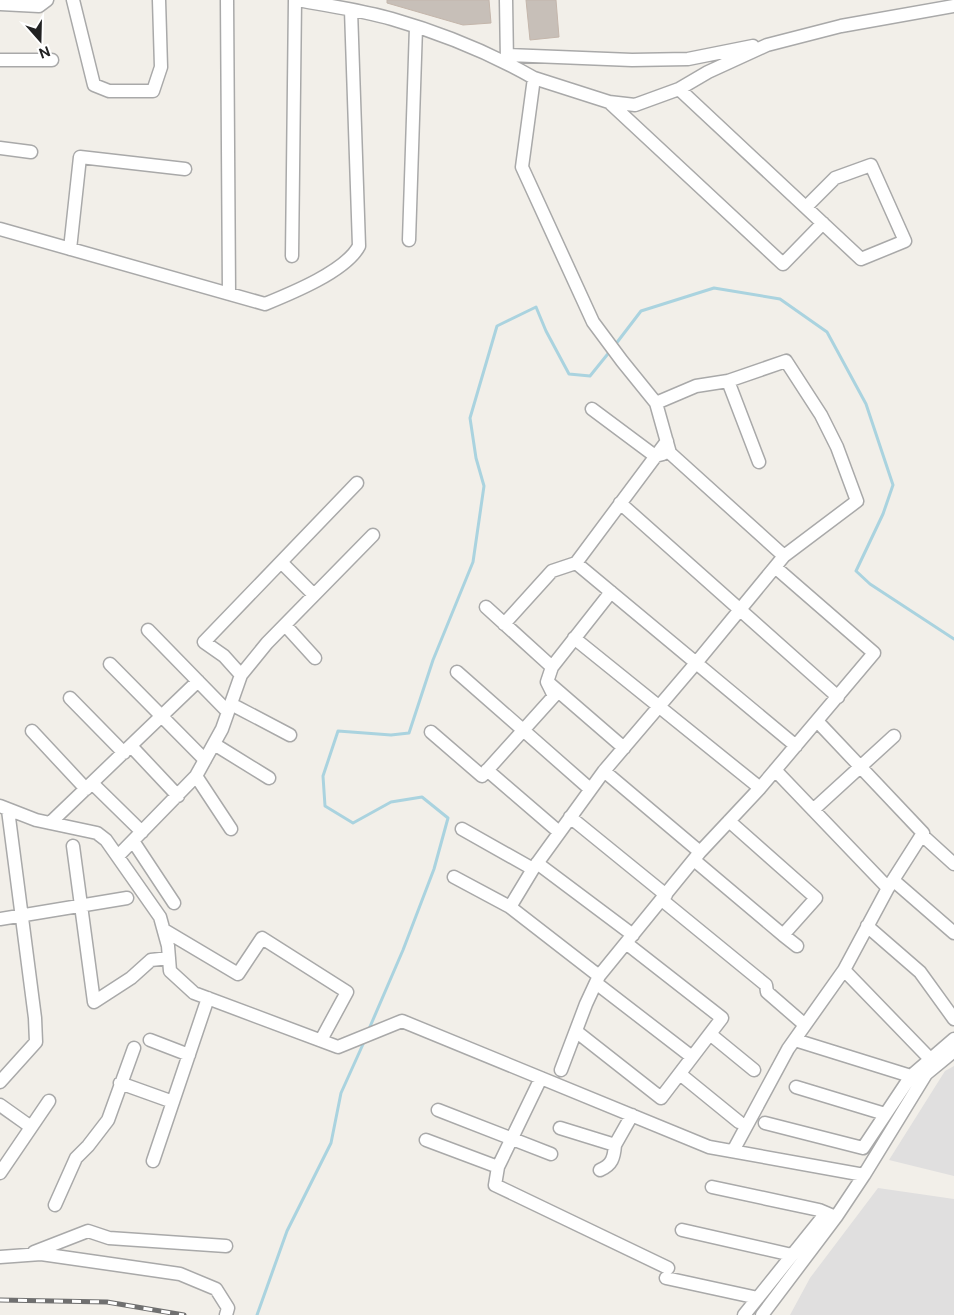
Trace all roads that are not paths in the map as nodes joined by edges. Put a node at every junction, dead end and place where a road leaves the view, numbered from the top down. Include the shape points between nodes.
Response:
1 (47, 0) edge
2 (73, 0) edge
3 (159, 0) edge
4 (227, 0) edge
5 (296, 0) edge
6 (506, 0) edge
7 (0, 4) edge
8 (954, 6) edge
9 (351, 10) junction
10 (416, 27) junction
11 (792, 39) junction
12 (507, 59) junction
13 (0, 60) edge
14 (52, 60) dead end
15 (534, 78) junction
16 (680, 89) junction
17 (610, 102) junction
18 (0, 148) edge
19 (31, 152) dead end
20 (185, 168) dead end
21 (806, 207) junction
22 (823, 223) junction
23 (0, 229) edge
24 (409, 240) dead end
25 (70, 249) junction
26 (292, 256) dead end
27 (229, 294) junction
28 (728, 381) junction
29 (656, 402) junction
30 (592, 409) dead end
31 (667, 440) junction
32 (670, 453) junction
33 (656, 456) junction
34 (759, 462) dead end
35 (357, 483) dead end
36 (620, 503) junction
37 (373, 535) dead end
38 (784, 556) junction
39 (281, 562) junction
40 (576, 563) junction
41 (775, 567) junction
42 (610, 592) junction
43 (314, 595) junction
44 (486, 607) dead end
45 (740, 609) junction
46 (504, 624) junction
47 (285, 625) junction
48 (148, 630) dead end
49 (574, 638) junction
50 (315, 658) dead end
51 (696, 663) junction
52 (110, 664) dead end
53 (552, 667) junction
54 (457, 672) dead end
55 (241, 675) junction
56 (198, 681) junction
57 (547, 682) junction
58 (838, 697) junction
59 (70, 698) dead end
60 (659, 706) junction
61 (229, 708) junction
62 (161, 716) junction
63 (817, 721) junction
64 (523, 730) junction
65 (32, 731) dead end
66 (431, 732) dead end
67 (290, 735) dead end
68 (894, 736) dead end
69 (214, 744) junction
70 (796, 746) junction
71 (624, 748) junction
72 (127, 749) junction
73 (205, 760) junction
74 (860, 767) junction
75 (488, 770) junction
76 (775, 770) junction
77 (604, 771) junction
78 (196, 776) junction
79 (269, 778) dead end
80 (89, 786) junction
81 (760, 788) junction
82 (590, 790) junction
83 (178, 796) junction
84 (4, 808) edge
85 (813, 810) junction
86 (570, 817) junction
87 (729, 821) junction
88 (50, 823) junction
89 (231, 829) dead end
90 (462, 829) dead end
91 (559, 832) junction
92 (922, 835) junction
93 (137, 837) junction
94 (73, 846) dead end
95 (118, 856) junction
96 (697, 856) junction
97 (954, 864) edge
98 (535, 866) junction
99 (454, 877) dead end
100 (890, 884) junction
101 (127, 898) dead end
102 (664, 898) junction
103 (174, 903) dead end
104 (81, 906) junction
105 (510, 907) junction
106 (22, 916) junction
107 (0, 919) edge
108 (867, 926) junction
109 (164, 930) junction
110 (954, 932) edge
111 (783, 935) junction
112 (629, 939) junction
113 (797, 946) dead end
114 (169, 958) junction
115 (844, 970) junction
116 (598, 980) junction
117 (208, 998) junction
118 (954, 1019) edge
119 (805, 1025) junction
120 (577, 1032) junction
121 (710, 1034) junction
122 (954, 1039) edge
123 (150, 1040) dead end
124 (321, 1040) junction
125 (795, 1040) junction
126 (134, 1048) dead end
127 (954, 1051) edge
128 (189, 1055) junction
129 (692, 1058) junction
130 (933, 1062) junction
131 (561, 1070) dead end
132 (754, 1070) dead end
133 (680, 1074) junction
134 (541, 1078) junction
135 (916, 1078) junction
136 (0, 1082) edge
137 (120, 1083) junction
138 (796, 1087) dead end
139 (49, 1101) dead end
140 (173, 1102) junction
141 (0, 1104) edge
142 (438, 1110) dead end
143 (885, 1114) junction
144 (632, 1116) junction
145 (739, 1122) dead end
146 (766, 1123) dead end
147 (31, 1127) junction
148 (560, 1128) dead end
149 (513, 1139) junction
150 (426, 1140) dead end
151 (615, 1145) junction
152 (733, 1151) junction
153 (551, 1154) dead end
154 (153, 1161) dead end
155 (498, 1167) junction
156 (600, 1170) dead end
157 (0, 1173) edge
158 (864, 1175) junction
159 (712, 1187) dead end
160 (54, 1205) dead end
161 (831, 1215) junction
162 (682, 1230) dead end
163 (226, 1246) dead end
164 (28, 1255) junction
165 (792, 1255) junction
166 (0, 1257) edge
167 (758, 1298) junction
168 (226, 1315) edge
169 (744, 1315) edge
170 (762, 1315) edge

1 - 7 street via 39,6
2 - 3 street via 94,85 109,91 153,91 162,67
4 - 27 street
5 - 9 street
5 - 26 street
6 - 12 street
8 - 11 street via 841,26
9 - 10 street
9 - 27 street via 360,246 354,256 338,268 265,304
10 - 12 street
10 - 24 street
11 - 12 street via 688,59
11 - 16 street via 766,45
12 - 15 street
13 - 14 street
15 - 17 street
15 - 29 street via 522,167 593,322
16 - 17 street via 635,105
16 - 21 street
17 - 22 street via 783,264
18 - 19 street
20 - 25 street via 80,157
21 - 22 street
21 - 22 street via 835,178 871,165 905,241 861,259
23 - 25 street
25 - 27 street
28 - 29 street via 696,386
28 - 34 street
28 - 38 street via 786,362 822,415 857,502
29 - 31 street
30 - 33 street
31 - 32 street
31 - 33 street
32 - 33 street
32 - 38 street
33 - 36 street
35 - 39 street
36 - 40 street
36 - 45 street
37 - 43 street
38 - 41 street
39 - 43 street
39 - 55 street via 204,642 224,656
40 - 42 street
40 - 46 street via 552,571
41 - 45 street
41 - 58 street via 874,654
42 - 49 street
42 - 51 street
43 - 47 street
44 - 46 street
45 - 51 street
45 - 58 street
46 - 53 street
47 - 50 street
47 - 55 street
48 - 56 street
49 - 53 street
49 - 60 street
51 - 60 street
51 - 70 street
52 - 62 street
53 - 57 street
54 - 64 street
55 - 61 street
56 - 61 street
56 - 62 street
57 - 64 street via 554,696
57 - 71 street
58 - 63 street
59 - 72 street
60 - 71 street
60 - 81 street
61 - 67 street
61 - 69 street
62 - 72 street
62 - 73 street
63 - 70 street
63 - 74 street
64 - 75 street
64 - 82 street
65 - 80 street
66 - 75 street via 482,776
68 - 74 street
69 - 73 street
69 - 79 street
70 - 76 street
71 - 77 street
72 - 80 street
72 - 83 street
73 - 78 street
74 - 85 street
74 - 92 street
75 - 91 street
76 - 81 street
76 - 85 street
77 - 82 street
77 - 96 street
78 - 83 street
78 - 89 street
80 - 88 street
80 - 93 street
81 - 87 street
82 - 86 street
83 - 93 street
84 - 88 street
84 - 106 street
85 - 100 street
86 - 91 street
86 - 102 street
87 - 96 street
87 - 111 street via 816,898
88 - 95 street via 97,833
90 - 98 street
91 - 98 street
92 - 97 street
92 - 100 street
93 - 95 street
93 - 103 street
94 - 104 street
95 - 109 street via 160,917
96 - 102 street
96 - 111 street
98 - 105 street
98 - 112 street
99 - 105 street
100 - 108 street
100 - 110 street
101 - 104 street
102 - 112 street
102 - 119 street via 766,985 767,992
104 - 106 street
104 - 114 street via 94,1002 151,960
105 - 116 street
106 - 107 street
106 - 136 street via 36,1042
108 - 115 street
108 - 118 street via 920,972
109 - 114 street
109 - 124 street via 238,974 262,938 348,992
111 - 113 street
112 - 116 street
112 - 121 street via 722,1018
114 - 117 street via 170,971 194,993
115 - 119 street
115 - 130 street
116 - 120 street
116 - 129 street
117 - 124 street
117 - 128 street
119 - 125 street
120 - 131 street
120 - 133 street via 661,1098
121 - 129 street
121 - 132 street
122 - 130 street
123 - 128 street
124 - 134 street via 338,1047 402,1021
125 - 135 street
125 - 152 street
126 - 137 street
127 - 130 street
128 - 140 street
129 - 133 street
130 - 135 street via 926,1074
133 - 145 street
134 - 144 street
134 - 149 street
135 - 143 street
135 - 158 street
137 - 140 street
137 - 160 street via 108,1120 76,1158
138 - 143 street
139 - 147 street
140 - 154 street
141 - 147 street
142 - 149 street
143 - 146 street via 863,1148
144 - 151 street
144 - 152 street via 710,1147
147 - 157 street
148 - 151 street
149 - 153 street
149 - 155 street
150 - 155 street
151 - 156 street via 614,1159 607,1168
152 - 158 street
155 - 167 street via 495,1185 667,1273
158 - 161 street
159 - 161 street
161 - 165 street
161 - 170 street
162 - 165 street
163 - 164 street via 109,1238 88,1231
164 - 166 street
164 - 168 street via 41,1254 180,1274 216,1289 228,1308
165 - 167 street
167 - 169 street

